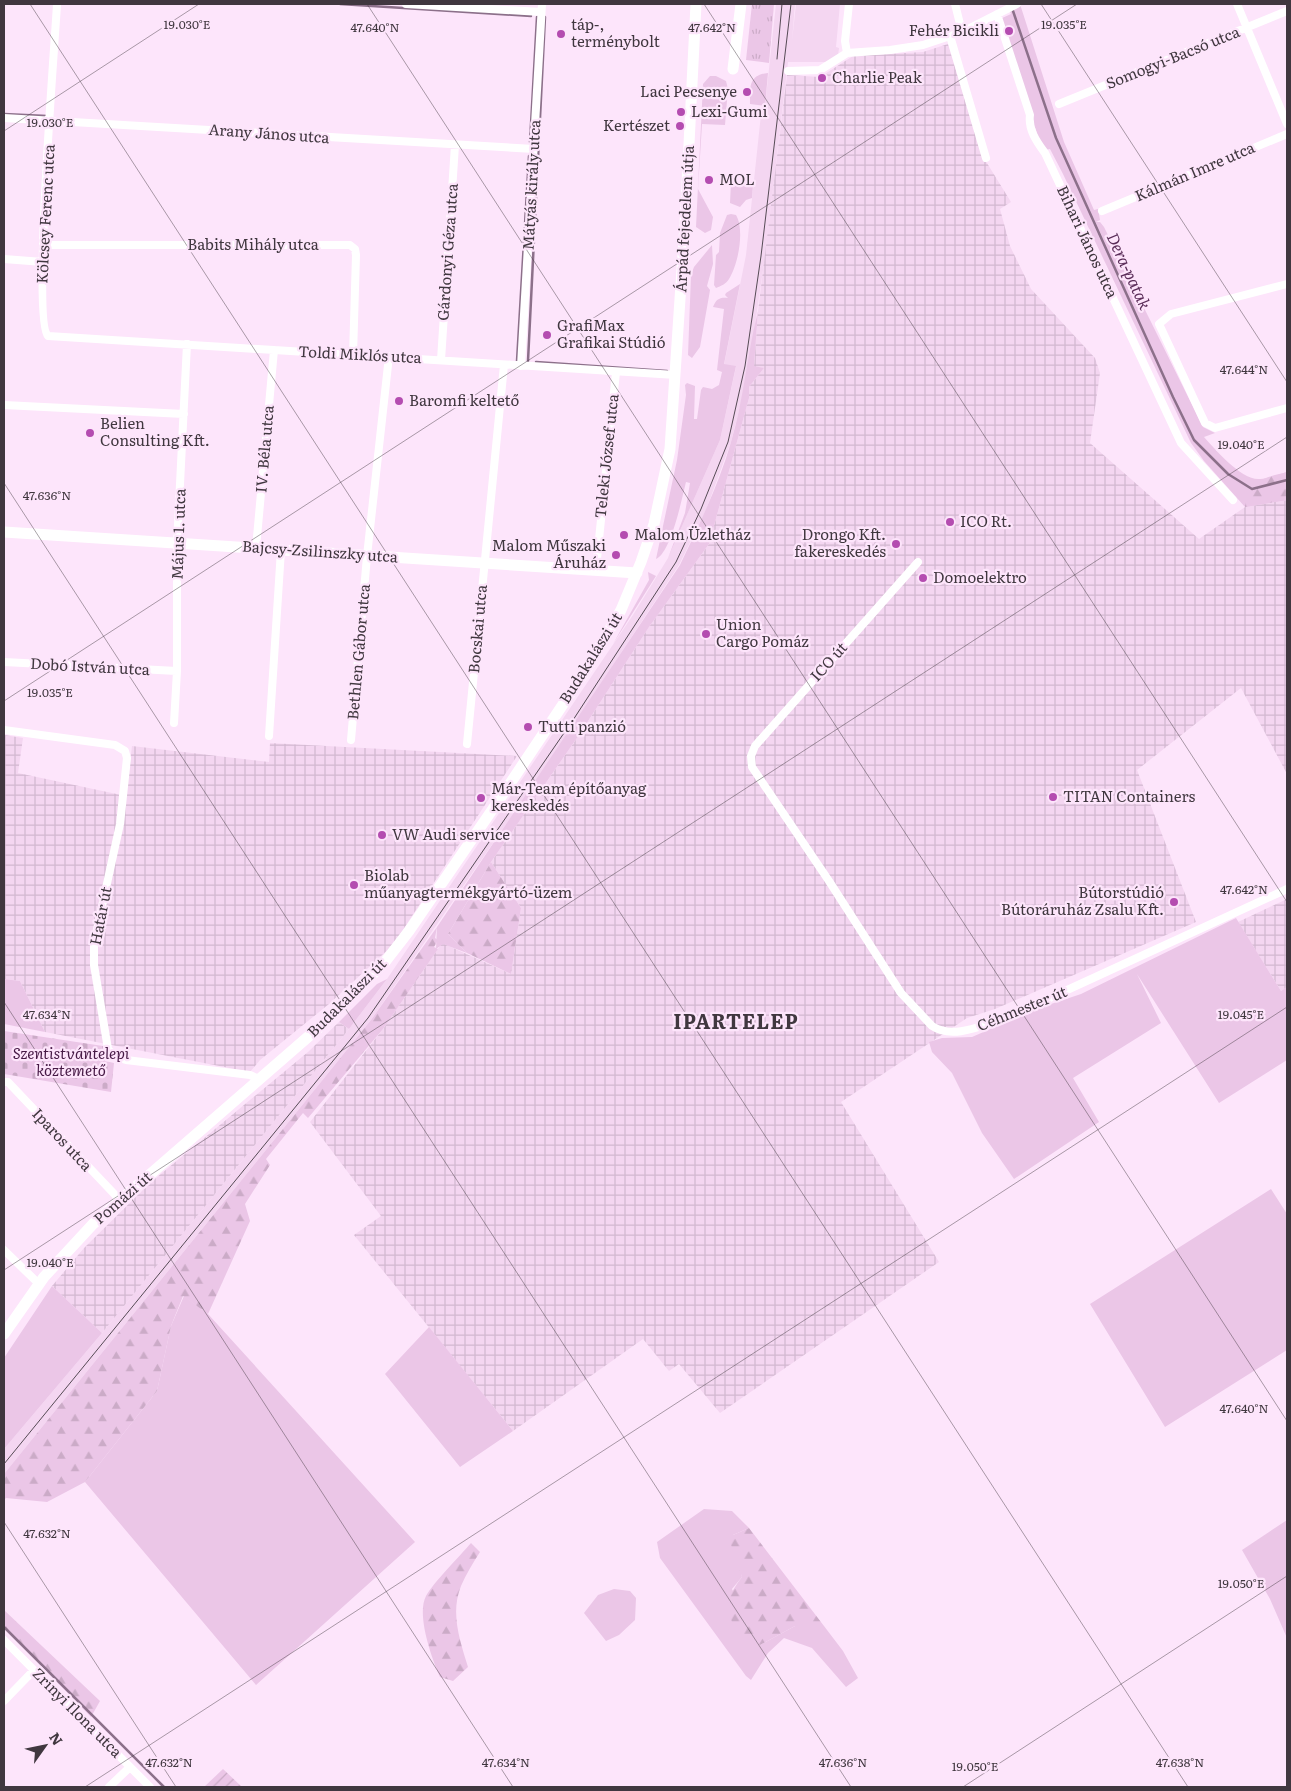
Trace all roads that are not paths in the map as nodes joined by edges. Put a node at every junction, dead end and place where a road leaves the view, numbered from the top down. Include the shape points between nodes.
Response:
1 (57, 4) edge
2 (406, 4) edge
3 (696, 4) edge
4 (741, 4) edge
5 (849, 4) edge
6 (955, 4) edge
7 (1016, 4) edge
8 (1237, 4) edge
9 (541, 8) edge
10 (1287, 11) edge
11 (997, 14) junction
12 (1246, 28) junction
13 (962, 32) junction
14 (950, 36) junction
15 (847, 53) junction
16 (733, 69) dead end
17 (788, 71) dead end
18 (1059, 104) dead end
19 (4, 118) edge
20 (50, 120) junction
21 (1287, 124) edge
22 (1287, 134) edge
23 (455, 145) junction
24 (534, 149) junction
25 (986, 158) dead end
26 (1102, 211) dead end
27 (43, 245) junction
28 (4, 259) edge
29 (43, 262) junction
30 (1287, 284) edge
31 (45, 334) joint
32 (187, 344) junction
33 (274, 350) junction
34 (353, 356) junction
35 (389, 356) junction
36 (441, 360) junction
37 (504, 365) junction
38 (521, 366) junction
39 (616, 372) junction
40 (676, 375) junction
41 (4, 405) edge
42 (1287, 408) edge
43 (184, 414) junction
44 (1233, 500) dead end
45 (4, 532) edge
46 (177, 544) junction
47 (256, 548) junction
48 (281, 550) junction
49 (367, 556) junction
50 (484, 562) junction
51 (918, 562) dead end
52 (596, 569) junction
53 (637, 573) junction
54 (4, 662) edge
55 (177, 672) junction
56 (174, 723) dead end
57 (4, 730) edge
58 (269, 736) dead end
59 (351, 740) dead end
60 (467, 744) dead end
61 (752, 767) joint
62 (1287, 889) edge
63 (259, 1078) junction
64 (4, 1082) edge
65 (119, 1199) junction
66 (4, 1250) edge
67 (39, 1284) junction
68 (4, 1334) edge
69 (4, 1640) edge
70 (34, 1670) junction
71 (4, 1701) edge
72 (130, 1767) junction
73 (109, 1787) edge
74 (150, 1787) edge

1 - 20 street, Kölcsey Ferenc utca
2 - 9 street
3 - 40 main road, Árpád fejedelem útja
4 - 16 main road
5 - 15 street
6 - 13 street
7 - 11 street
8 - 12 street
9 - 24 street, Mátyás király utca
10 - 12 street, Somogyi-Bacsó utca
11 - 13 street
11 - 44 street, Bihari János utca via 1036,141 1045,153 1181,442
12 - 18 street, Somogyi-Bacsó utca
12 - 21 street
13 - 14 street
14 - 15 street via 898,49
14 - 25 street
15 - 17 street via 820,70
19 - 20 street, Arany János utca
20 - 23 street, Arany János utca
20 - 27 street, Kölcsey Ferenc utca
22 - 26 street, Kálmán Imre utca
23 - 24 street, Arany János utca
23 - 36 street, Gárdonyi Géza utca
24 - 38 street, Mátyás király utca
27 - 29 street, Kölcsey Ferenc utca
27 - 34 street, Babits Mihály utca via 350,245 356,255
28 - 29 street
29 - 31 street, Kölcsey Ferenc utca via 42,321
30 - 42 street via 1171,314 1160,324 1204,423 1215,428
31 - 32 street, Toldi Miklós utca via 62,338
32 - 33 street, Toldi Miklós utca
32 - 43 street, Május 1. utca
33 - 34 street, Toldi Miklós utca
33 - 47 street, IV. Béla utca
34 - 35 street, Toldi Miklós utca
35 - 36 street, Toldi Miklós utca
35 - 49 street, Bethlen Gábor utca
36 - 37 street, Toldi Miklós utca
37 - 38 street, Toldi Miklós utca
37 - 50 street, Bocskai utca
38 - 39 street, Toldi Miklós utca
39 - 40 street, Toldi Miklós utca
39 - 52 street, Teleki József utca
40 - 53 main road, Budakalászi út via 668,460 654,524
41 - 43 street
43 - 46 street, Május 1. utca
45 - 46 main road, Bajcsy-Zsilinszky utca
46 - 47 main road, Bajcsy-Zsilinszky utca
46 - 55 street, Május 1. utca
47 - 48 main road, Bajcsy-Zsilinszky utca
48 - 49 main road, Bajcsy-Zsilinszky utca
48 - 58 street
49 - 50 main road, Bajcsy-Zsilinszky utca
49 - 59 street, Bethlen Gábor utca
50 - 52 main road, Bajcsy-Zsilinszky utca
50 - 60 street, Bocskai utca
51 - 61 street, ICO út via 755,746 751,756
52 - 53 main road, Bajcsy-Zsilinszky utca
53 - 63 main road, Budakalászi út via 612,628 586,670 409,931 359,990
54 - 55 street, Dobó István utca
55 - 56 street, Május 1. utca
57 - 63 street, Határ út via 115,745 125,751 120,824 94,943 94,965 108,1049 116,1057 126,1060
61 - 62 street, Céhmester út via 901,994 936,1029 963,1032 1004,1019
63 - 65 main road, Pomázi út
64 - 65 street, Iparos utca via 8,1082
65 - 67 main road, Pomázi út
66 - 67 street
67 - 68 main road, Pomázi út
69 - 70 street, Zrínyi Ilona utca
70 - 71 street
70 - 72 street, Zrínyi Ilona utca
72 - 73 street
72 - 74 street, Zrínyi Ilona utca

